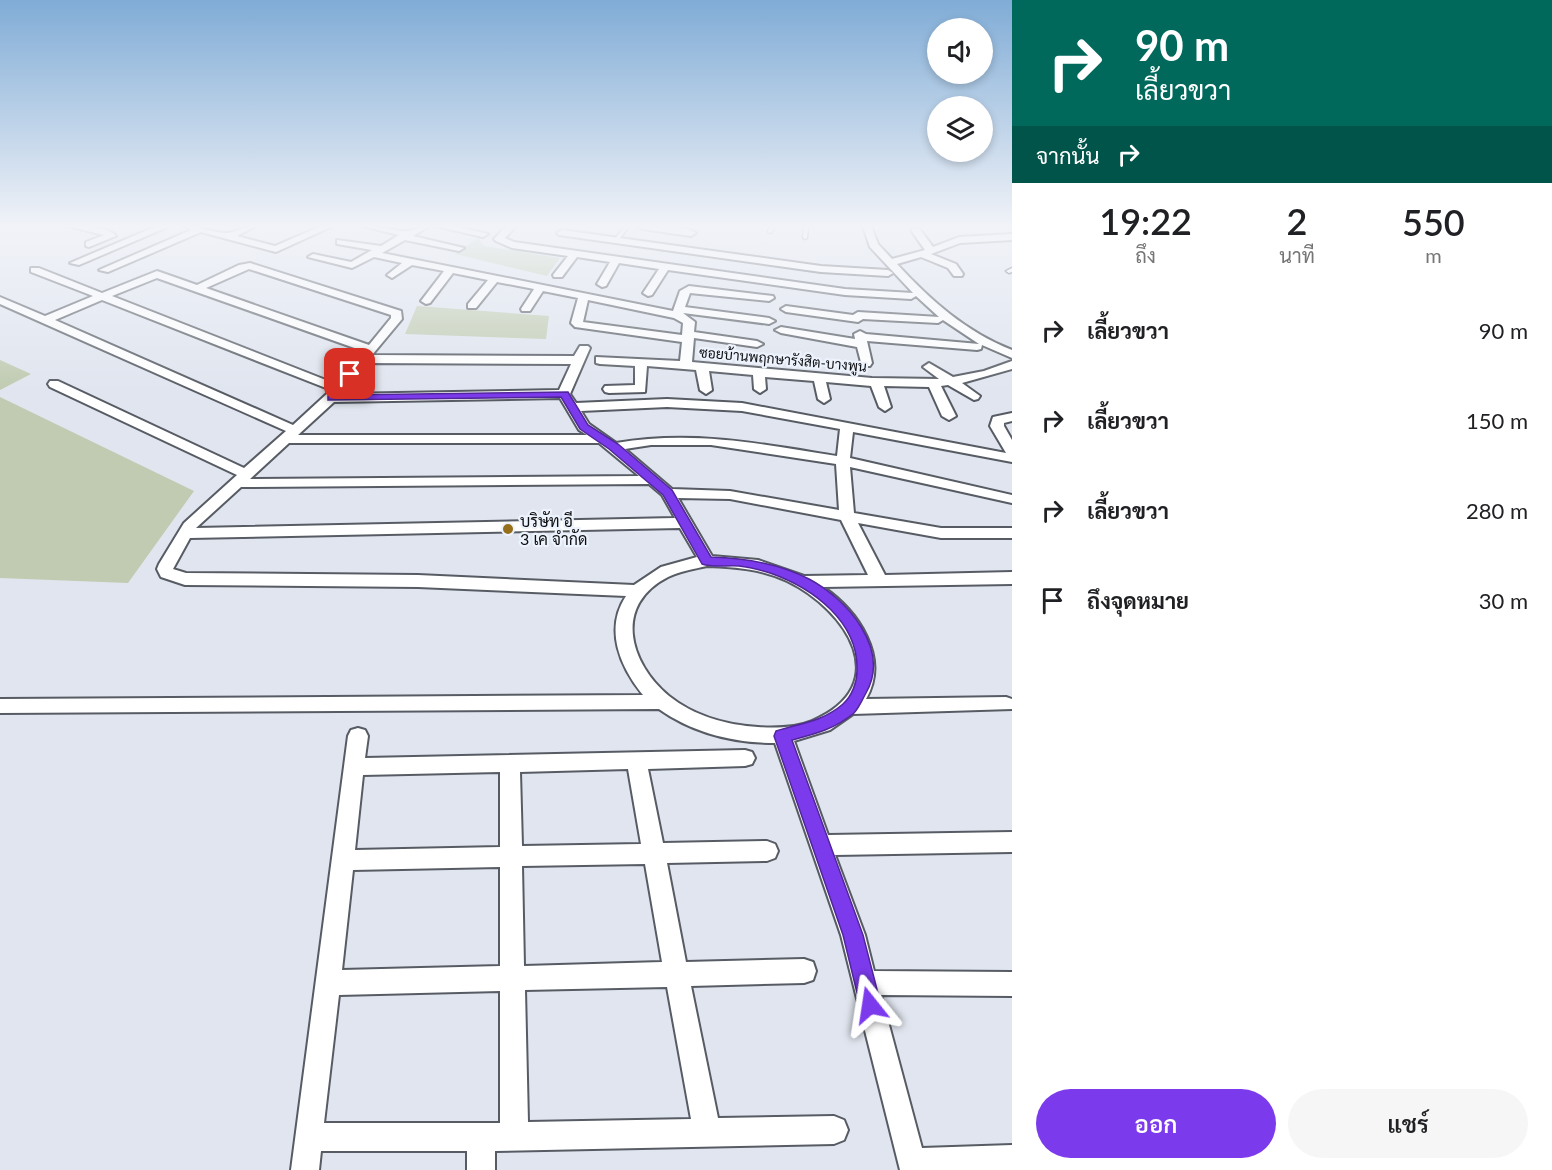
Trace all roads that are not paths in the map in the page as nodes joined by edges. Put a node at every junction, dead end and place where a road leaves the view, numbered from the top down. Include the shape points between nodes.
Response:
1 (62, 281) edge
2 (140, 281) edge
3 (176, 281) edge
4 (214, 281) edge
5 (296, 281) edge
6 (442, 281) edge
7 (493, 281) edge
8 (512, 281) edge
9 (604, 281) edge
10 (656, 281) edge
11 (763, 281) edge
12 (904, 281) edge
13 (602, 284) dead end
14 (541, 287) junction
15 (198, 288) junction
16 (845, 292) junction
17 (648, 293) dead end
18 (102, 296) junction
19 (584, 296) junction
20 (911, 296) dead end
21 (769, 298) dead end
22 (0, 300) edge
23 (426, 301) dead end
24 (472, 306) dead end
25 (526, 309) dead end
26 (786, 309) dead end
27 (678, 312) junction
28 (858, 317) junction
29 (45, 320) junction
30 (938, 320) dead end
31 (769, 321) dead end
32 (781, 330) dead end
33 (687, 337) junction
34 (862, 340) junction
35 (915, 342) junction
36 (757, 344) dead end
37 (977, 347) dead end
38 (365, 354) junction
39 (1012, 354) edge
40 (600, 360) dead end
41 (641, 363) junction
42 (866, 363) dead end
43 (686, 365) junction
44 (1012, 365) edge
45 (702, 367) junction
46 (759, 372) junction
47 (819, 378) junction
48 (952, 382) junction
49 (876, 383) junction
50 (54, 384) dead end
51 (934, 385) junction
52 (760, 389) dead end
53 (609, 390) dead end
54 (705, 390) dead end
55 (335, 394) junction
56 (564, 394) junction
57 (974, 396) dead end
58 (824, 399) dead end
59 (574, 407) junction
60 (885, 407) dead end
61 (950, 416) dead end
62 (1012, 417) edge
63 (847, 426) junction
64 (291, 435) junction
65 (608, 443) junction
66 (1012, 451) edge
67 (1012, 459) edge
68 (843, 461) junction
69 (243, 479) junction
70 (652, 480) junction
71 (668, 493) junction
72 (1012, 500) edge
73 (847, 516) junction
74 (685, 523) junction
75 (184, 533) junction
76 (1012, 534) edge
77 (707, 561) junction
78 (1012, 578) edge
79 (804, 582) junction
80 (880, 582) junction
81 (637, 591) junction
82 (663, 702) junction
83 (1006, 704) dead end
84 (0, 706) edge
85 (850, 707) junction
86 (358, 736) dead end
87 (782, 736) junction
88 (745, 758) dead end
89 (636, 760) junction
90 (510, 764) junction
91 (354, 767) junction
92 (1012, 842) edge
93 (820, 845) junction
94 (767, 851) dead end
95 (653, 854) junction
96 (512, 856) junction
97 (343, 860) junction
98 (804, 971) dead end
99 (676, 974) junction
100 (512, 978) junction
101 (327, 983) junction
102 (864, 983) junction
103 (1012, 984) edge
104 (834, 1130) dead end
105 (707, 1133) junction
106 (309, 1137) junction
107 (481, 1137) junction
108 (514, 1137) junction
109 (1012, 1159) edge
110 (914, 1167) edge
111 (304, 1170) edge
112 (481, 1170) edge

1 - 18 street
2 - 18 street
3 - 15 street
4 - 15 street
5 - 38 street via 397,313
6 - 23 street
7 - 24 street
8 - 14 street
9 - 13 street
10 - 17 street
11 - 16 street
12 - 39 street via 969,334
14 - 19 street
14 - 25 street
15 - 38 street
16 - 20 street
16 - 28 street via 858,310
18 - 29 street
18 - 55 street
19 - 27 street
19 - 33 street via 579,325
21 - 27 street via 689,289
22 - 29 street
26 - 28 street
27 - 31 street
27 - 33 street, ซอยบ้านพฤกษารังสิต-บางพูน via 688,322
28 - 30 street
28 - 34 street
29 - 64 street
32 - 34 street
33 - 36 street
33 - 43 street, ซอยบ้านพฤกษารังสิต-บางพูน
34 - 35 street
34 - 42 street
35 - 37 street
35 - 48 street via 926,365
38 - 55 street
38 - 56 street via 582,354
40 - 41 street
41 - 43 street
41 - 53 street via 641,389
43 - 45 street, ซอยบ้านพฤกษารังสิต-บางพูน
44 - 48 street, ซอยบ้านพฤกษารังสิต-บางพูน
45 - 46 street, ซอยบ้านพฤกษารังสิต-บางพูน
45 - 54 street
46 - 47 street, ซอยบ้านพฤกษารังสิต-บางพูน
46 - 52 street
47 - 49 street, ซอยบ้านพฤกษารังสิต-บางพูน
47 - 58 street
48 - 51 street, ซอยบ้านพฤกษารังสิต-บางพูน
48 - 57 street
49 - 51 street, ซอยบ้านพฤกษารังสิต-บางพูน
49 - 60 street
50 - 69 street
51 - 61 street
55 - 56 street
55 - 64 street
56 - 59 street
59 - 63 street via 667,403 742,407
59 - 65 street via 584,427
62 - 66 street via 998,420 997,426
63 - 67 street
63 - 68 street
64 - 65 street
64 - 69 street
65 - 68 street via 711,441
65 - 70 street
68 - 72 street
68 - 73 street
69 - 70 street
69 - 75 street
70 - 71 street
71 - 73 street via 730,495
71 - 74 street
73 - 76 street via 940,533
73 - 80 street
74 - 75 street
74 - 77 street
75 - 81 street via 165,568 167,573 185,579 418,581
77 - 79 street via 773,569
77 - 81 street via 656,576
78 - 80 street
79 - 80 street
79 - 85 street via 833,602 854,627 865,654 864,682
81 - 82 street via 624,615 623,644 636,674
82 - 84 street
82 - 87 street via 699,722 740,734
83 - 85 street
85 - 87 street via 821,726
86 - 91 street
87 - 93 street
88 - 89 street
89 - 90 street
89 - 95 street
90 - 91 street
90 - 96 street
91 - 97 street
92 - 93 street
93 - 102 street via 853,935
94 - 95 street
95 - 96 street
95 - 99 street
96 - 97 street
96 - 100 street
97 - 101 street
98 - 99 street
99 - 100 street
99 - 105 street
100 - 101 street
100 - 108 street
101 - 106 street
102 - 103 street
102 - 110 street
104 - 105 street
105 - 108 street
106 - 107 street
106 - 111 street
107 - 108 street
107 - 112 street
109 - 110 street

